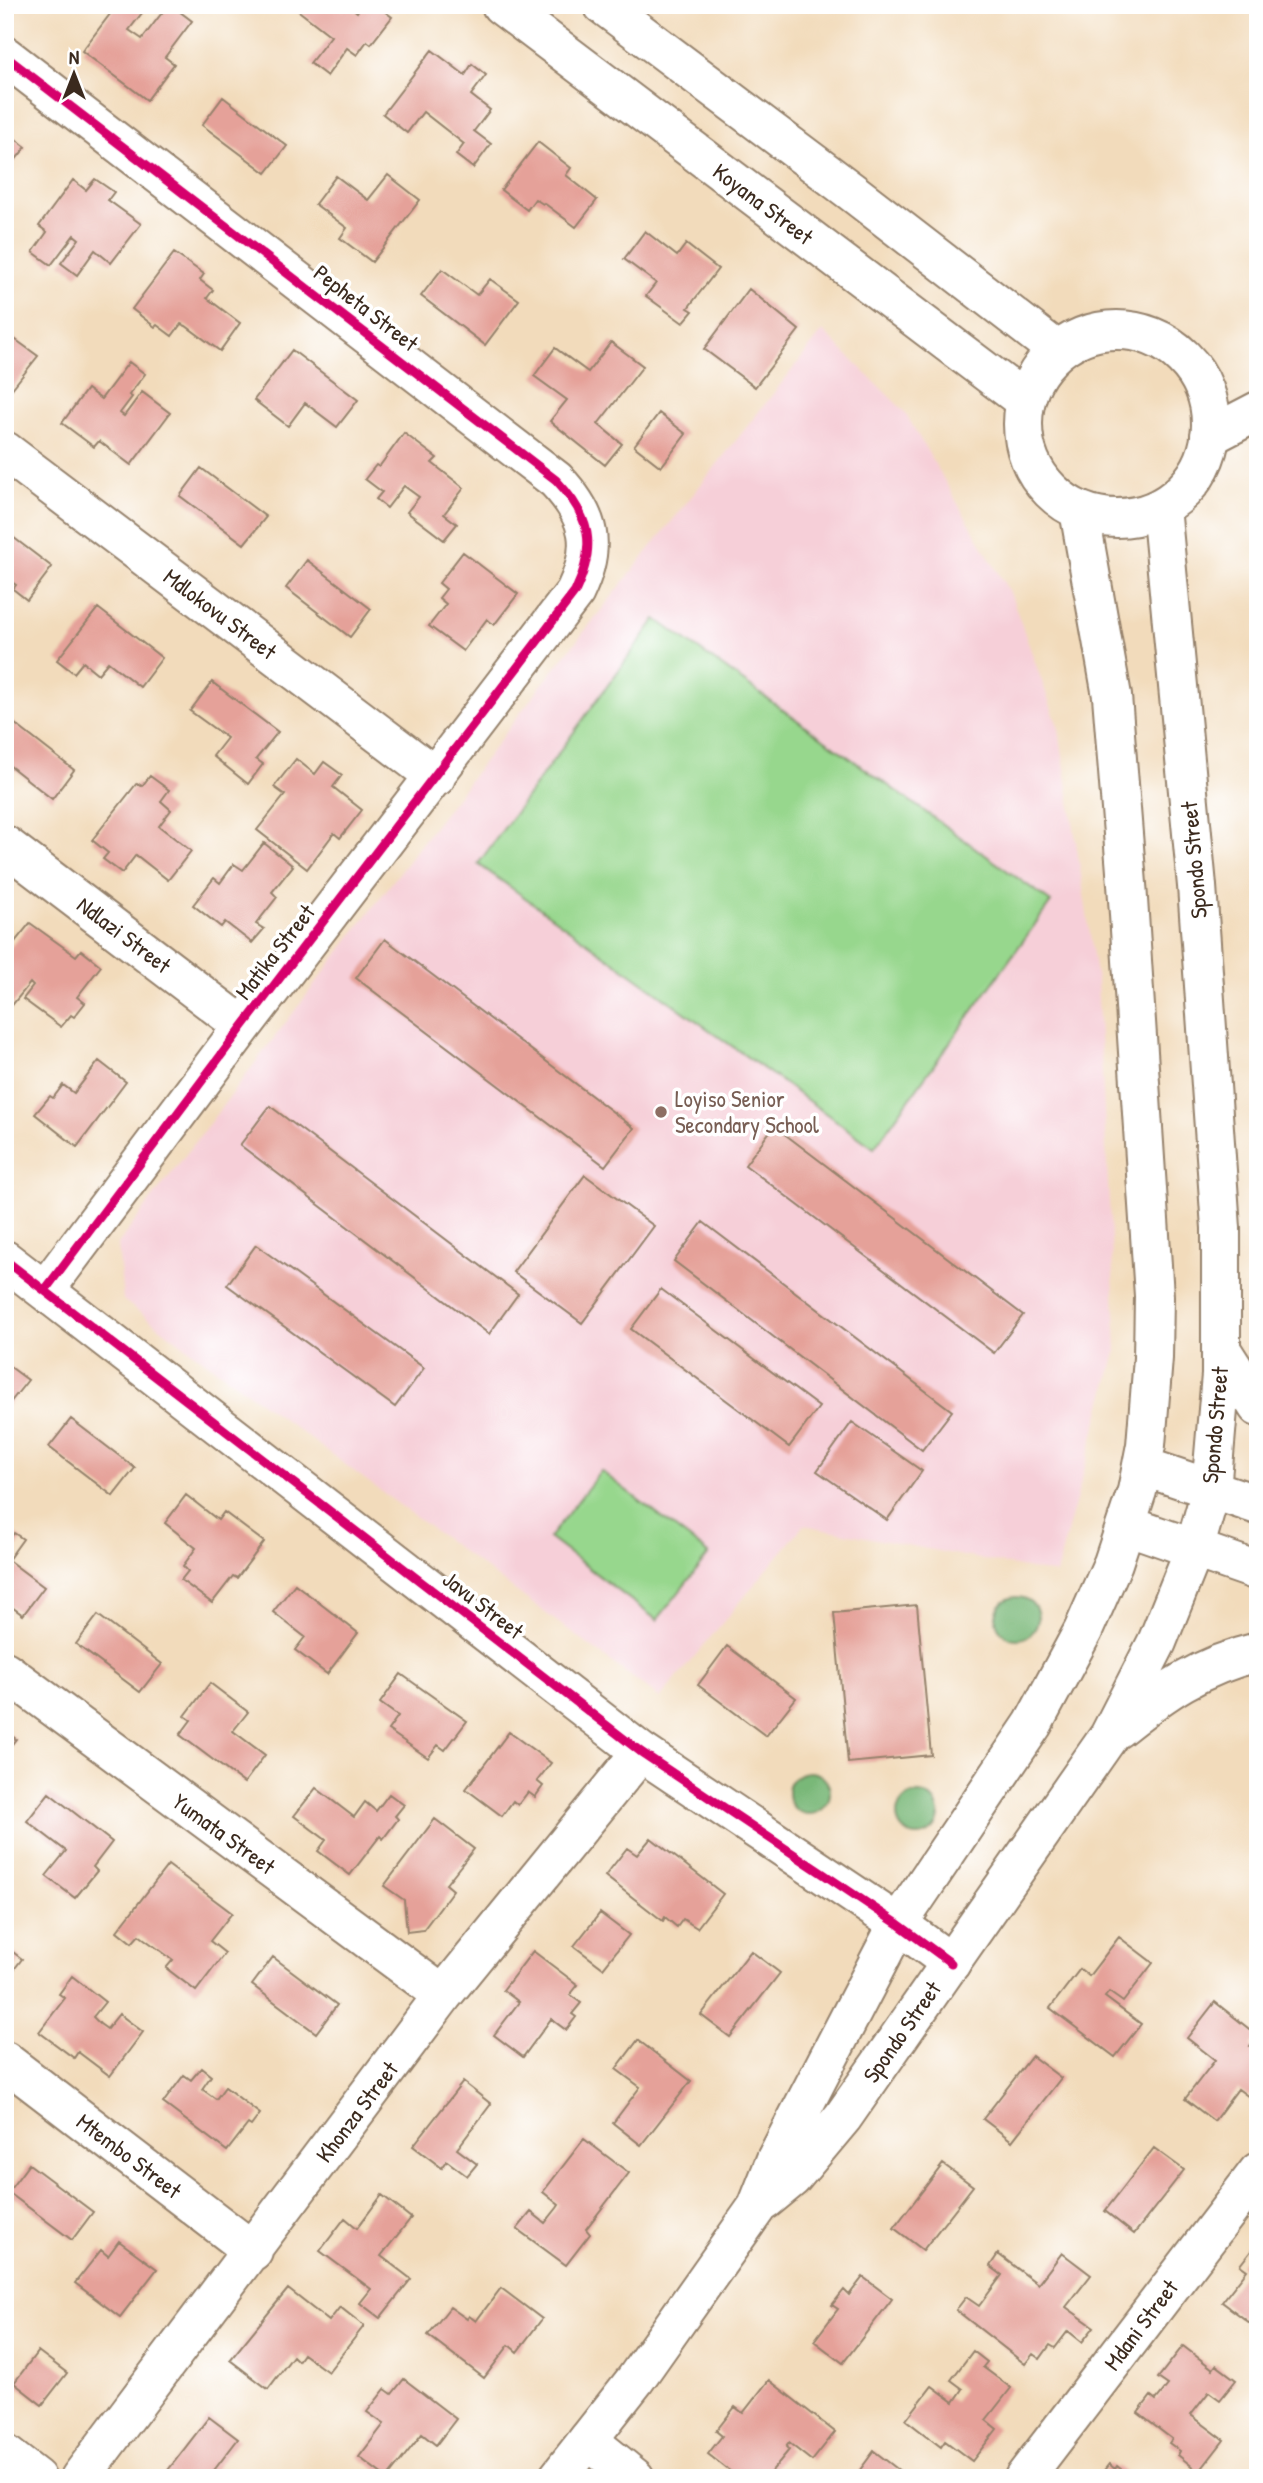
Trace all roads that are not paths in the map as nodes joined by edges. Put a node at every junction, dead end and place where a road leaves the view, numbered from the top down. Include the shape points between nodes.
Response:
1 (501, 5) edge
2 (603, 5) edge
3 (5, 56) edge
4 (1058, 351) junction
5 (1025, 401) junction
6 (1258, 411) edge
7 (1210, 436) junction
8 (5, 451) edge
9 (1161, 507) junction
10 (1079, 510) junction
11 (540, 641) joint
12 (436, 777) junction
13 (5, 845) edge
14 (243, 1026) junction
15 (5, 1260) edge
16 (45, 1290) junction
17 (1222, 1349) junction
18 (1258, 1407) edge
19 (1142, 1466) junction
20 (1211, 1490) junction
21 (1258, 1505) edge
22 (1126, 1525) junction
23 (1194, 1550) junction
24 (1258, 1572) edge
25 (1258, 1652) edge
26 (5, 1671) edge
27 (1109, 1736) junction
28 (641, 1752) junction
29 (898, 1924) junction
30 (951, 1963) junction
31 (443, 1995) junction
32 (5, 2061) edge
33 (1258, 2172) edge
34 (757, 2207) junction
35 (253, 2251) junction
36 (588, 2440) junction
37 (5, 2454) edge
38 (36, 2478) edge
39 (80, 2478) edge
40 (558, 2478) edge
41 (635, 2478) edge
42 (1024, 2478) edge

1 - 5 main road, Koyana Street
2 - 4 main road
3 - 11 main road, Pepheta Street via 523,453 571,496 585,525 588,559 575,592
4 - 5 main road via 1039,373
4 - 7 main road via 1098,332 1143,334 1163,342 1196,373 1211,414
5 - 10 main road via 1025,445 1032,466 1060,499
6 - 7 main road
7 - 9 main road via 1194,478 1180,495
8 - 12 main road, Mdlokovu Street
9 - 10 main road via 1134,517 1106,517
9 - 17 main road, Spondo Street via 1197,886 1221,1228
10 - 19 main road, Spondo Street via 1112,696 1143,1111 1154,1296
11 - 12 main road, Matika Street
12 - 14 main road, Matika Street
13 - 14 main road, Ndlazi Street
14 - 16 main road, Matika Street
15 - 16 main road, Javu Street
16 - 28 main road, Javu Street
17 - 18 main road
17 - 20 main road, Spondo Street
19 - 20 main road
19 - 22 main road, Spondo Street
20 - 21 main road
20 - 23 main road, Spondo Street
22 - 23 main road
22 - 29 main road, Spondo Street via 1083,1631 1032,1724
23 - 24 main road
23 - 27 main road, Spondo Street via 1157,1642
25 - 27 main road via 1205,1669 1167,1691
26 - 31 main road, Yumata Street
27 - 30 main road, Spondo Street
28 - 29 main road, Javu Street
28 - 31 main road, Khonza Street
29 - 30 main road, Javu Street
29 - 34 main road, Spondo Street via 775,2159
30 - 34 main road, Spondo Street via 843,2117 792,2178
31 - 35 main road, Khonza Street
32 - 35 main road, Mtembo Street
33 - 42 main road, Mdani Street
34 - 36 main road, Spondo Street
35 - 39 main road, Khonza Street
36 - 40 main road, Spondo Street
36 - 41 main road
37 - 38 main road

